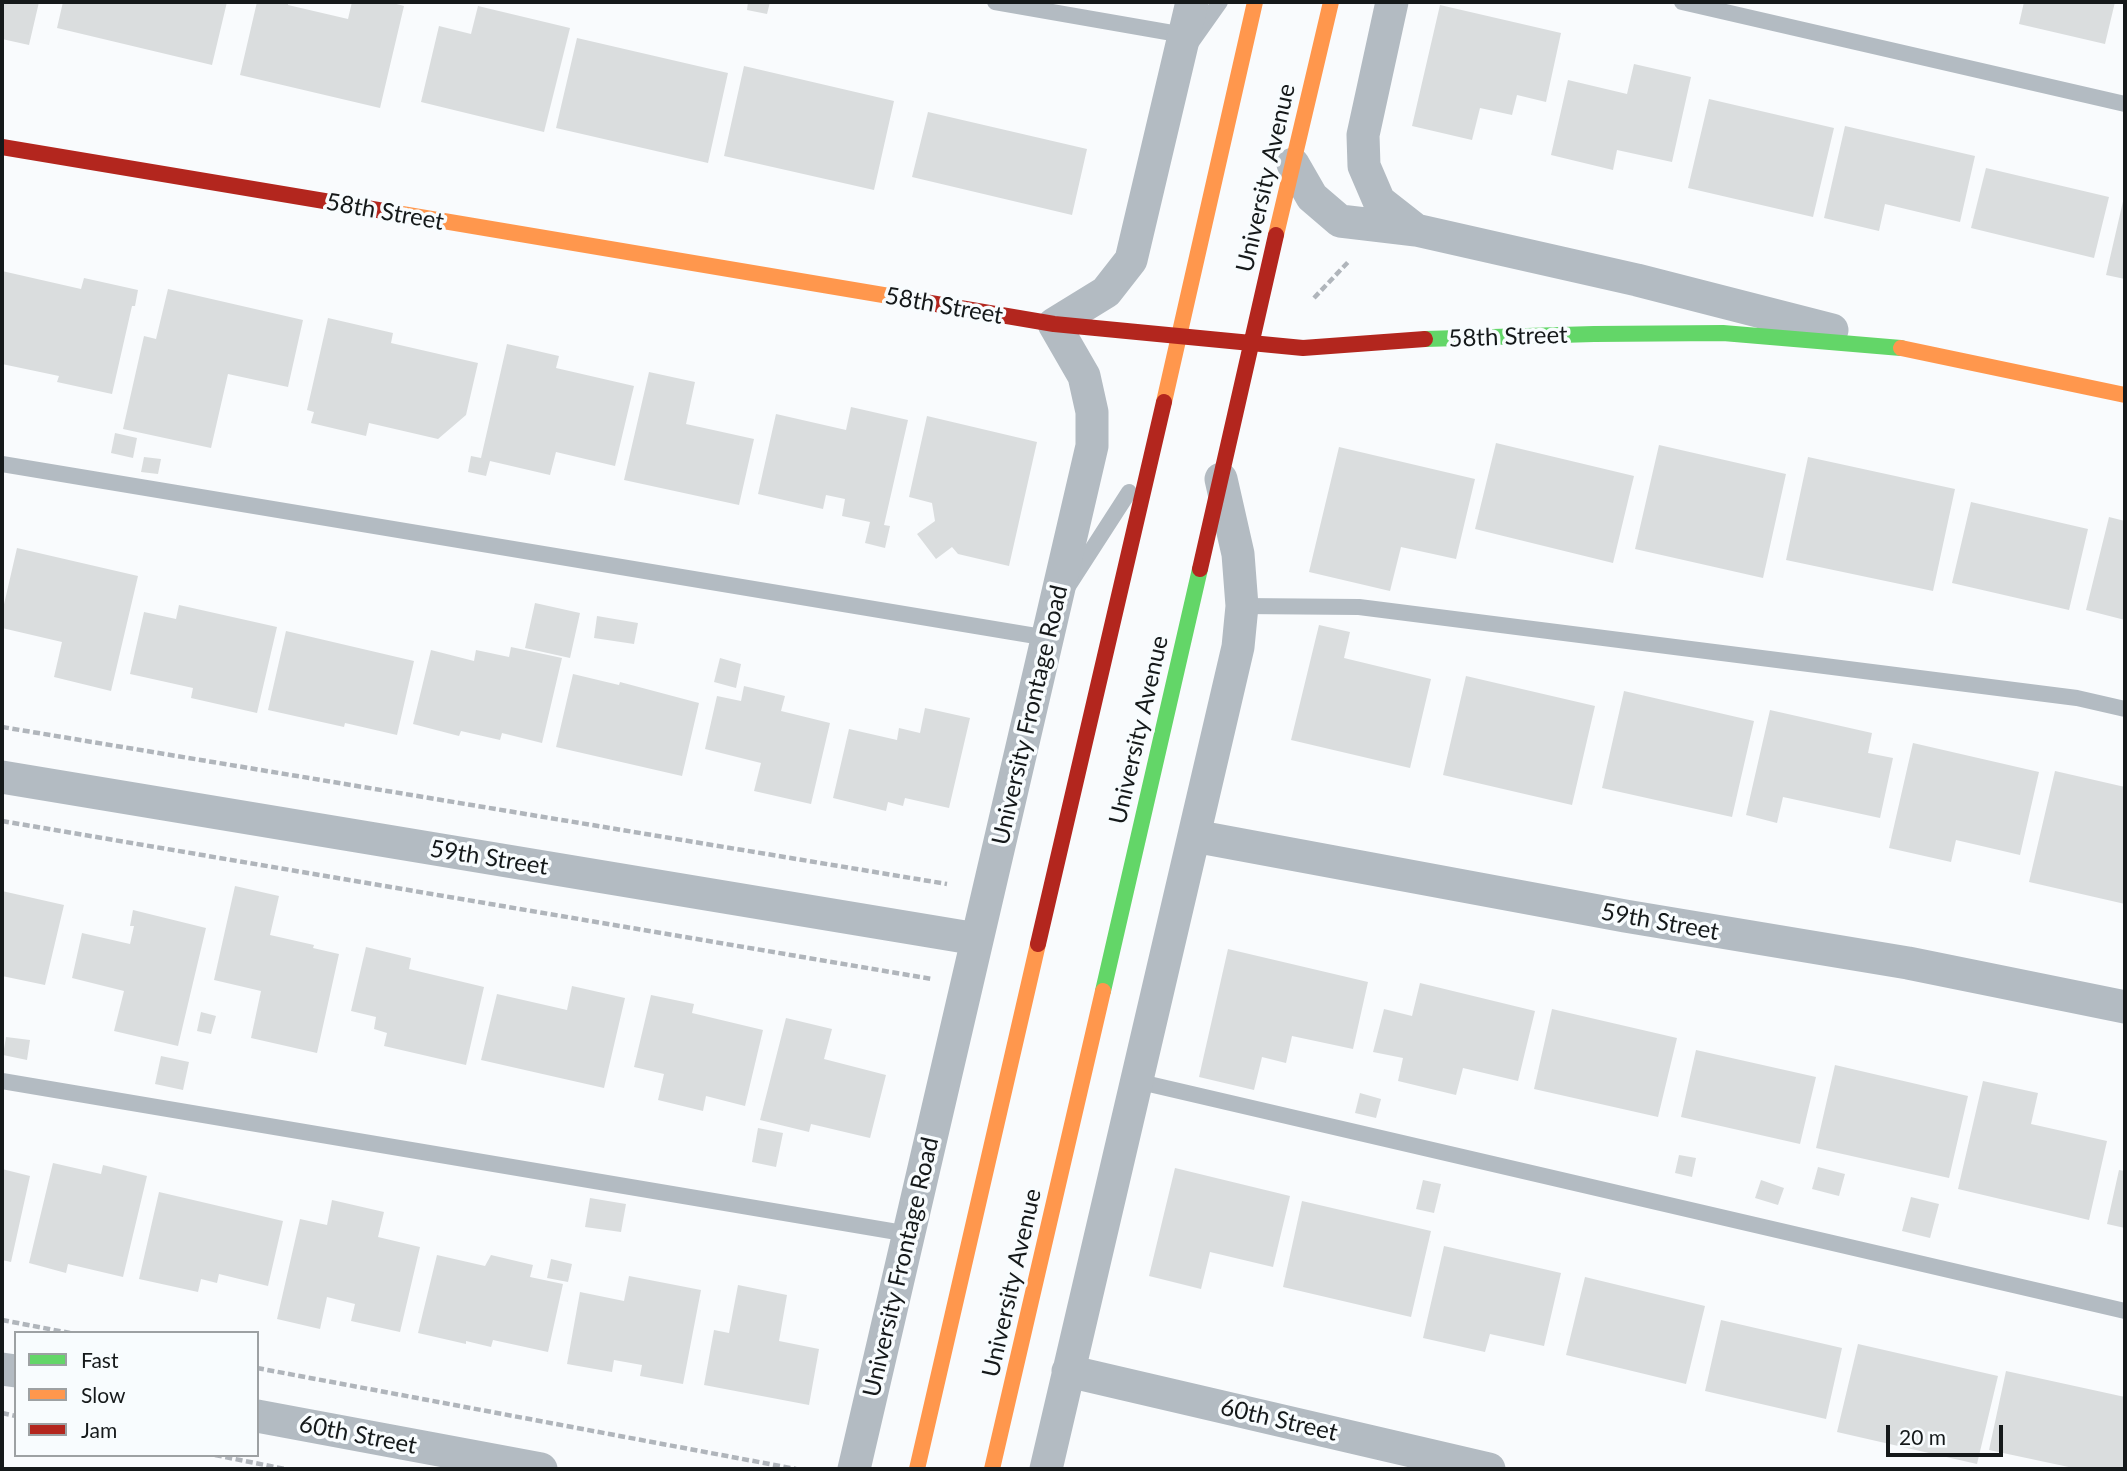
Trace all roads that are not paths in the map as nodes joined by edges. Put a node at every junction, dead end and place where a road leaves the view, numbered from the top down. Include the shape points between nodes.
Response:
1 (995, 2) edge
2 (1192, 2) edge
3 (1220, 2) edge
4 (1255, 2) edge
5 (1331, 2) edge
6 (1392, 2) edge
7 (1682, 2) edge
8 (1181, 48) junction
9 (2125, 104) edge
10 (2, 147) edge
11 (1293, 164) junction
12 (1416, 230) junction
13 (1054, 324) junction
14 (1180, 337) junction
15 (1250, 343) junction
16 (1895, 346) junction
17 (2125, 395) edge
18 (1149, 460) junction
19 (2, 464) edge
20 (1221, 479) junction
21 (1242, 606) junction
22 (1052, 622) junction
23 (2125, 709) edge
24 (2, 777) edge
25 (1194, 836) junction
26 (977, 939) junction
27 (2125, 1007) edge
28 (2, 1081) edge
29 (1136, 1081) junction
30 (909, 1234) junction
31 (2125, 1311) edge
32 (1068, 1371) junction
33 (259, 1416) edge
34 (541, 1469) edge
35 (854, 1469) edge
36 (917, 1469) edge
37 (992, 1469) edge
38 (1046, 1469) edge
39 (1489, 1469) edge

1 - 8 lane
2 - 8 street
3 - 8 lane
4 - 14 main road, University Avenue
5 - 11 main road, University Avenue
6 - 12 street via 1363,135 1364,166 1379,201
7 - 9 lane
8 - 13 street via 1131,260 1106,292
10 - 13 main road, 58th Street
11 - 12 street, 58th Street via 1312,197 1339,221
11 - 15 main road, University Avenue
12 - 16 street, 58th Street via 1637,279
13 - 14 main road, 58th Street
13 - 22 street, University Frontage Road via 1084,376 1091,446
14 - 15 main road, 58th Street
14 - 18 main road, University Avenue
15 - 16 main road, 58th Street via 1303,348 1429,339 1723,333
15 - 20 main road, University Avenue
16 - 17 main road, 58th Street
18 - 22 lane
18 - 36 main road, University Avenue
19 - 22 lane
20 - 21 street via 1238,554
20 - 37 main road, University Avenue
21 - 23 lane via 1373,609 2077,698
21 - 25 street via 1238,647
22 - 26 street, University Frontage Road
24 - 26 street, 59th Street
25 - 27 street, 59th Street via 1908,963
25 - 29 street
26 - 30 street, University Frontage Road
28 - 30 lane
29 - 31 lane
29 - 32 street
30 - 35 street, University Frontage Road
32 - 38 street
32 - 39 street, 60th Street
33 - 34 street, 60th Street

